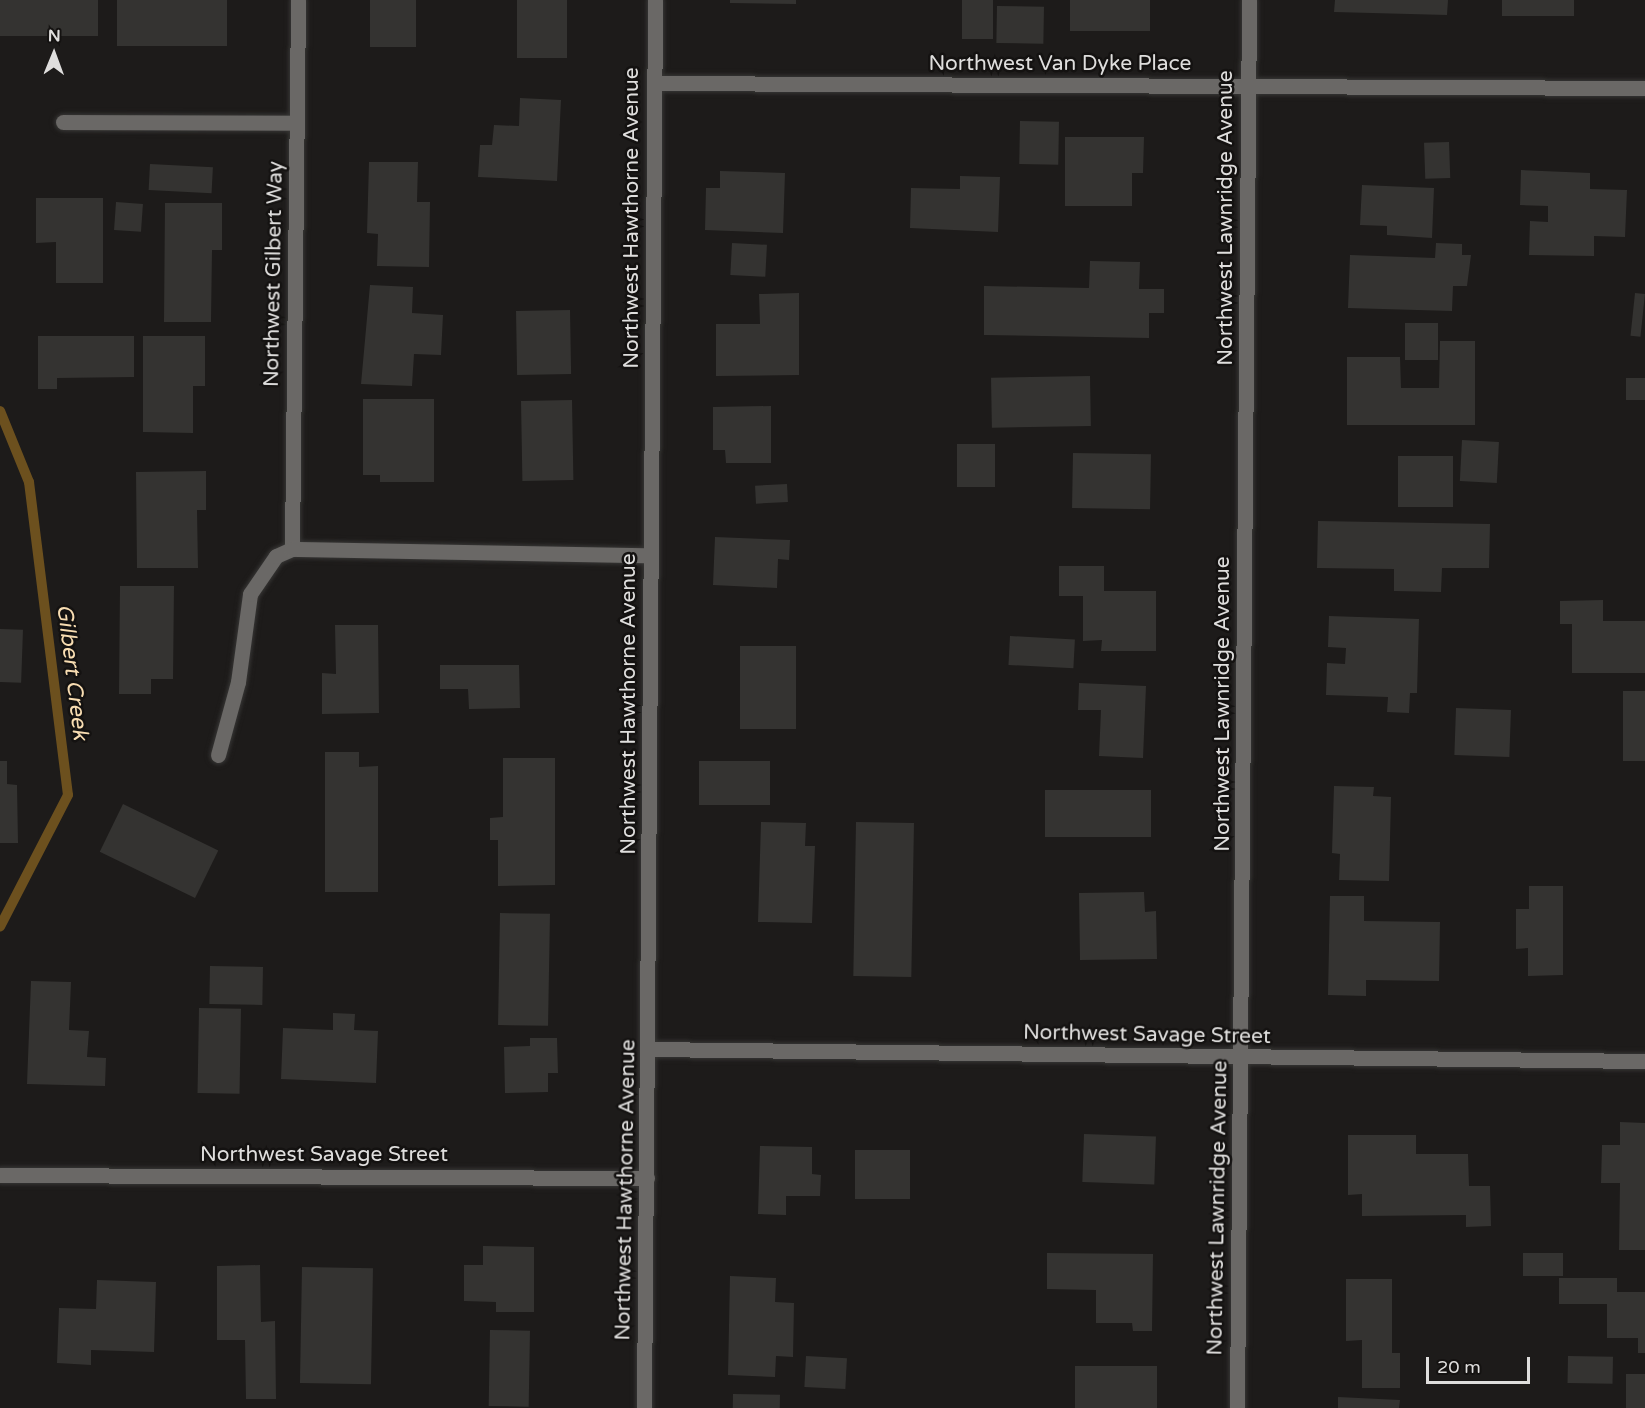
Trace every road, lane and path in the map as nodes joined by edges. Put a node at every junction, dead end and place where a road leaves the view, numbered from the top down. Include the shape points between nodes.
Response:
1 (298, 0) edge
2 (655, 0) edge
3 (1249, 0) edge
4 (654, 83) junction
5 (1248, 86) junction
6 (1645, 88) edge
7 (63, 122) dead end
8 (297, 123) junction
9 (292, 549) junction
10 (651, 555) junction
11 (218, 755) dead end
12 (648, 1049) junction
13 (1240, 1058) junction
14 (1645, 1061) edge
15 (0, 1175) edge
16 (647, 1178) junction
17 (644, 1408) edge
18 (1237, 1408) edge

1 - 8 street, Northwest Gilbert Way
2 - 4 street, Northwest Hawthorne Avenue
3 - 5 street, Northwest Lawnridge Avenue
4 - 5 street, Northwest Van Dyke Place
4 - 10 street, Northwest Hawthorne Avenue
5 - 6 street, Northwest Van Dyke Place
5 - 13 street, Northwest Lawnridge Avenue
7 - 8 street
8 - 9 street, Northwest Gilbert Way
9 - 10 street
9 - 11 street via 276,556 250,594 238,682
10 - 12 street, Northwest Hawthorne Avenue
12 - 13 street, Northwest Savage Street
12 - 16 street, Northwest Hawthorne Avenue
13 - 14 street, Northwest Savage Street
13 - 18 street, Northwest Lawnridge Avenue
15 - 16 street, Northwest Savage Street
16 - 17 street, Northwest Hawthorne Avenue

